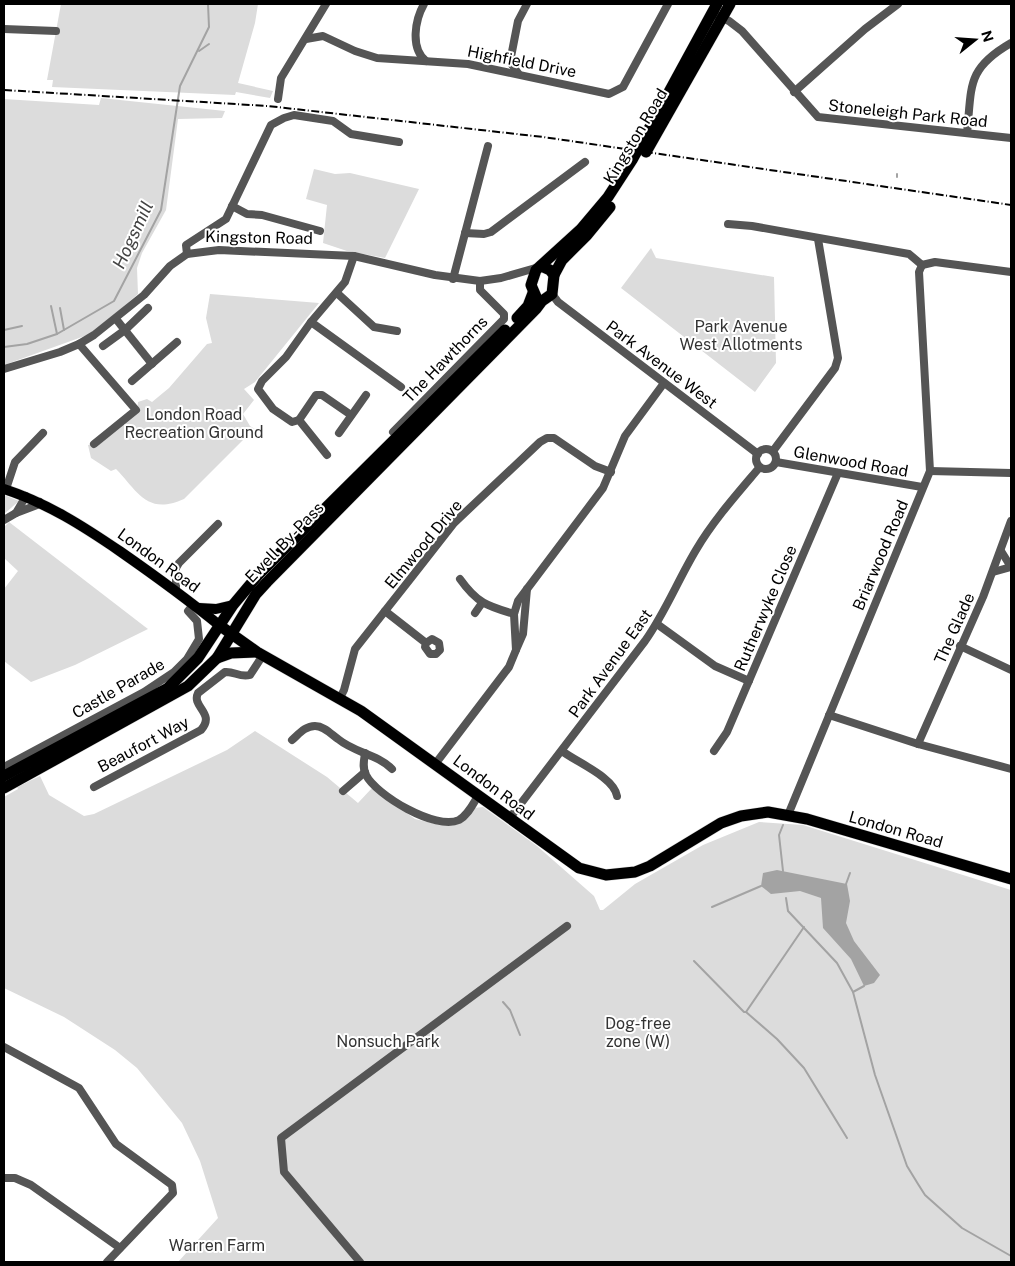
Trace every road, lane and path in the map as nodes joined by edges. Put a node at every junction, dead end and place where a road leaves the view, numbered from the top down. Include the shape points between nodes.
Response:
1 (326, 4) edge
2 (424, 4) edge
3 (527, 4) edge
4 (668, 4) edge
5 (717, 4) edge
6 (730, 4) edge
7 (898, 4) edge
8 (723, 18) junction
9 (316, 21) junction
10 (4, 29) edge
11 (56, 31) dead end
12 (702, 32) junction
13 (323, 36) junction
14 (306, 39) junction
15 (1011, 43) edge
16 (416, 46) junction
17 (404, 59) junction
18 (426, 61) junction
19 (510, 62) junction
20 (499, 69) junction
21 (518, 73) junction
22 (794, 92) junction
23 (278, 100) dead end
24 (967, 133) junction
25 (1011, 138) edge
26 (399, 142) dead end
27 (488, 146) dead end
28 (585, 162) dead end
29 (232, 206) junction
30 (728, 224) dead end
31 (320, 231) dead end
32 (465, 233) junction
33 (818, 239) junction
34 (187, 254) junction
35 (354, 256) junction
36 (922, 265) junction
37 (540, 267) junction
38 (1011, 272) edge
39 (518, 273) junction
40 (554, 274) junction
41 (452, 279) junction
42 (480, 281) junction
43 (532, 289) junction
44 (336, 293) junction
45 (547, 297) junction
46 (148, 308) dead end
47 (116, 319) junction
48 (311, 322) junction
49 (125, 330) junction
50 (397, 331) dead end
51 (177, 342) dead end
52 (79, 344) junction
53 (103, 346) dead end
54 (152, 364) junction
55 (4, 369) edge
56 (132, 381) dead end
57 (664, 383) junction
58 (401, 387) dead end
59 (366, 395) dead end
60 (351, 415) junction
61 (299, 420) junction
62 (393, 432) dead end
63 (43, 433) dead end
64 (339, 433) dead end
65 (94, 444) dead end
66 (773, 451) junction
67 (758, 454) junction
68 (328, 456) dead end
69 (776, 462) junction
70 (759, 468) junction
71 (930, 471) junction
72 (611, 472) junction
73 (838, 473) junction
74 (1011, 473) edge
75 (922, 487) junction
76 (5, 489) edge
77 (26, 496) junction
78 (40, 502) junction
79 (16, 513) junction
80 (4, 520) edge
81 (1011, 521) edge
82 (218, 524) dead end
83 (1001, 551) junction
84 (993, 572) junction
85 (460, 579) dead end
86 (528, 584) junction
87 (176, 591) junction
88 (256, 595) junction
89 (482, 603) junction
90 (233, 605) junction
91 (196, 606) junction
92 (385, 611) junction
93 (475, 613) dead end
94 (514, 614) junction
95 (657, 624) junction
96 (218, 625) junction
97 (232, 635) junction
98 (426, 644) dead end
99 (960, 646) junction
100 (516, 650) junction
101 (260, 654) junction
102 (217, 658) junction
103 (1011, 670) edge
104 (181, 677) junction
105 (748, 681) junction
106 (144, 692) junction
107 (340, 698) junction
108 (131, 709) junction
109 (829, 715) junction
110 (292, 740) dead end
111 (918, 744) junction
112 (562, 751) junction
113 (714, 751) dead end
114 (365, 753) junction
115 (436, 763) junction
116 (4, 767) edge
117 (1011, 768) edge
118 (392, 769) dead end
119 (364, 772) junction
120 (4, 776) edge
121 (94, 786) dead end
122 (4, 788) edge
123 (343, 790) dead end
124 (478, 796) junction
125 (617, 796) dead end
126 (788, 814) junction
127 (510, 819) junction
128 (1011, 879) edge
129 (567, 926) dead end
130 (4, 1047) edge
131 (4, 1178) edge
132 (120, 1248) junction
133 (107, 1262) edge
134 (360, 1262) edge

1 - 9 street
2 - 16 street via 417,24
3 - 19 street via 518,21
4 - 21 street, Highfield Drive via 625,84 617,92 609,94
5 - 12 highway, Kingston Road
6 - 8 highway, Kingston Road
7 - 22 street via 865,28
8 - 12 street via 715,18
8 - 22 street, Stoneleigh Park Road via 742,30
8 - 40 highway, Kingston Road via 615,201 562,260
9 - 13 street
9 - 14 street
10 - 11 street
12 - 37 highway, Kingston Road via 632,160 608,197 581,230
13 - 14 street
13 - 17 street, Highfield Drive via 362,54
14 - 23 street via 281,78
15 - 24 street via 987,59 974,76
16 - 17 street via 411,56
16 - 18 street
17 - 18 street, Highfield Drive
18 - 20 street, Highfield Drive
19 - 20 street
19 - 21 street
20 - 21 street, Highfield Drive
22 - 24 street, Stoneleigh Park Road via 812,113 822,118
24 - 25 street, Stoneleigh Park Road
26 - 29 street via 351,134 333,121 294,116 284,118 271,125
27 - 32 street
28 - 32 street via 491,232
29 - 31 street via 247,214
29 - 34 street via 226,219 186,246
30 - 33 street
32 - 41 street
33 - 36 street via 909,254
33 - 66 street via 838,358
34 - 35 street, Kingston Road via 219,250
34 - 47 street, Kingston Road via 170,266
35 - 41 street, Kingston Road
35 - 44 street via 345,282
36 - 38 street via 935,262
36 - 71 street via 919,272
37 - 39 street, Kingston Road
37 - 40 highway
37 - 43 highway, Ewell By-Pass via 534,274
39 - 42 street, Kingston Road
39 - 43 street via 526,277
40 - 45 highway
41 - 42 street, Kingston Road
42 - 62 street, The Hawthorns via 480,290 504,314 504,319
43 - 45 highway
43 - 90 highway, Ewell By-Pass via 523,312 259,574
44 - 48 street
44 - 50 street via 374,327
45 - 57 street, Park Avenue West
45 - 88 highway, Ewell By-Pass
46 - 49 street
47 - 49 street
47 - 52 street, Kingston Road
48 - 58 street
48 - 61 street via 258,389 278,413 292,422
49 - 53 street
49 - 54 street
51 - 54 street
52 - 55 street, Kingston Road
52 - 65 street via 136,410
54 - 56 street
57 - 67 street, Park Avenue West
57 - 72 street via 625,436
59 - 60 street
60 - 61 street via 322,394 316,396
60 - 64 street
61 - 68 street
63 - 76 street via 15,462
66 - 67 street via 762,450
66 - 69 street
67 - 70 street
69 - 70 street via 768,468
69 - 73 street, Glenwood Road
70 - 95 street, Park Avenue East via 701,542
71 - 74 street
71 - 75 street, Briarwood Road
72 - 86 street via 603,488
72 - 92 street, Elmwood Drive via 595,466 561,440 546,438 454,523
73 - 75 street, Glenwood Road
73 - 105 street, Rutherwyke Close
75 - 109 street, Briarwood Road
76 - 77 main road, London Road
77 - 78 main road, London Road
77 - 79 street
78 - 79 street
78 - 87 main road, London Road via 68,516
79 - 80 street
81 - 83 street, The Glade
82 - 87 street via 176,568
83 - 84 street, The Glade
83 - 84 street via 1011,567
84 - 99 street, The Glade
85 - 89 street via 471,595
86 - 94 street
86 - 100 street via 523,634
87 - 91 main road, London Road
88 - 96 highway via 244,602 229,622
88 - 97 highway, Ewell By-Pass
89 - 93 street
89 - 94 street
90 - 91 main road via 216,610
90 - 96 highway, Ewell By-Pass
91 - 96 main road, London Road
91 - 106 street, Castle Parade via 188,611 198,626 196,647 174,672
92 - 98 street
92 - 107 street, Elmwood Drive via 355,650
94 - 100 street
95 - 105 street via 715,666
95 - 112 street, Park Avenue East
96 - 97 highway, London Road
96 - 104 highway, Ewell By-Pass via 198,658
97 - 101 highway, London Road
97 - 102 highway, Ewell By-Pass
97 - 104 highway via 222,634 200,665
99 - 103 street
99 - 111 street, The Glade
100 - 115 street via 509,667
101 - 102 highway via 231,652
101 - 107 highway, London Road
101 - 121 street, Beaufort Way via 250,675 242,677 225,672 198,693 197,700 206,717 201,730
102 - 122 highway, Ewell By-Pass via 178,693
104 - 108 highway, Ewell By-Pass
105 - 113 street, Rutherwyke Close via 727,732
106 - 108 street
106 - 116 street, Castle Parade
107 - 115 highway, London Road
108 - 120 highway, Ewell By-Pass
109 - 111 street
109 - 126 street, Briarwood Road
110 - 114 street via 308,727 316,726
111 - 117 street
112 - 125 street via 598,774 616,790
112 - 127 street, Park Avenue East
114 - 118 street
114 - 119 street
115 - 124 highway, London Road
119 - 123 street
119 - 124 street via 370,781 410,811 436,822 459,820
124 - 127 highway, London Road
126 - 127 highway, London Road via 755,813 728,820 650,866 616,875 571,865
126 - 128 highway, London Road
129 - 134 street via 281,1138 284,1172
130 - 132 street via 79,1088 116,1144 170,1182 172,1192
131 - 132 street via 15,1178 31,1185
132 - 133 street

